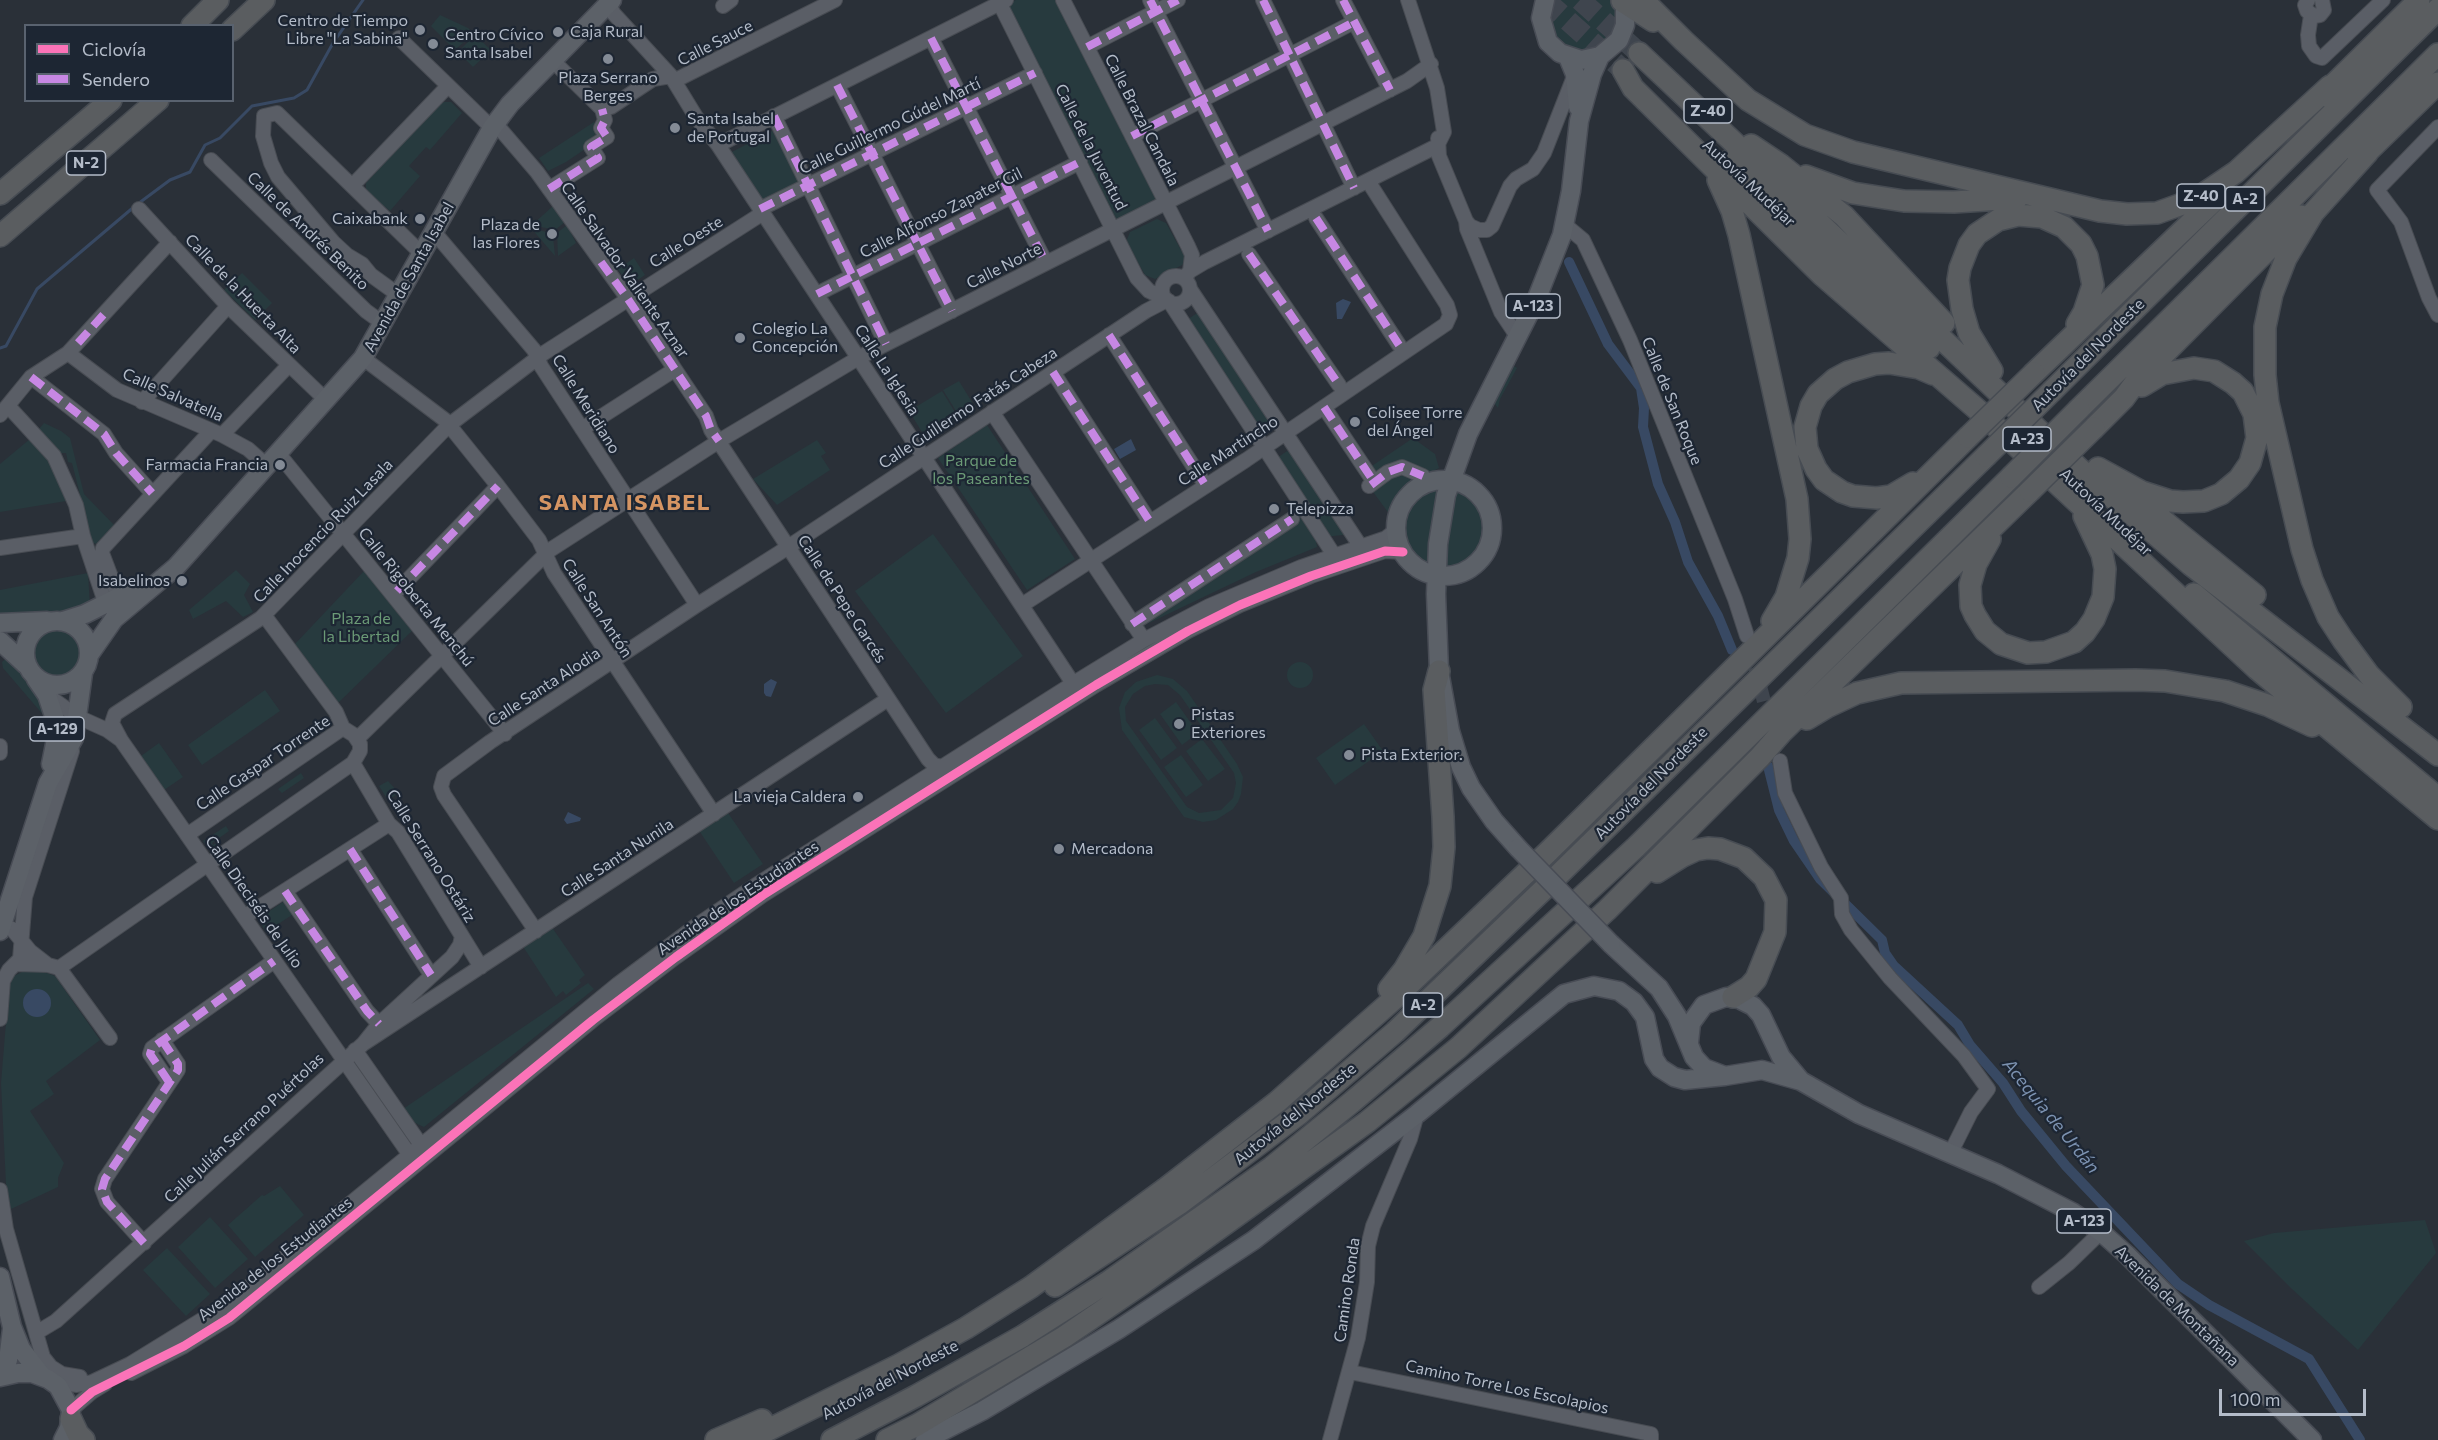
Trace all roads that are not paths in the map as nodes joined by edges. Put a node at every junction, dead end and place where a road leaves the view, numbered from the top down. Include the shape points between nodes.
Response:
1 (218, 0) edge
2 (264, 0) edge
3 (835, 0) edge
4 (1063, 0) edge
5 (1178, 0) edge
6 (1263, 0) edge
7 (1343, 0) edge
8 (1400, 0) edge
9 (1408, 0) edge
10 (1545, 0) edge
11 (1622, 0) edge
12 (1643, 0) edge
13 (2322, 0) edge
14 (2383, 0) edge
15 (2419, 0) edge
16 (609, 1) edge
17 (1001, 1) edge
18 (2307, 5) edge
19 (1153, 6) edge
20 (2438, 9) edge
21 (1354, 22) junction
22 (194, 24) edge
23 (234, 28) edge
24 (399, 38) dead end
25 (931, 38) junction
26 (1684, 41) junction
27 (1087, 47) junction
28 (1639, 53) joint
29 (2438, 54) edge
30 (1290, 55) junction
31 (1600, 56) junction
32 (1568, 57) junction
33 (553, 61) junction
34 (660, 64) junction
35 (1427, 67) junction
36 (1035, 73) junction
37 (1575, 74) junction
38 (653, 79) junction
39 (672, 79) junction
40 (1407, 81) junction
41 (2438, 83) edge
42 (1427, 84) junction
43 (837, 85) junction
44 (448, 86) junction
45 (2330, 86) junction
46 (1390, 90) junction
47 (1202, 101) junction
48 (109, 102) edge
49 (156, 102) edge
50 (966, 106) junction
51 (602, 109) junction
52 (774, 116) junction
53 (1579, 121) junction
54 (1324, 122) junction
55 (309, 123) dead end
56 (493, 125) junction
57 (2438, 127) edge
58 (299, 134) junction
59 (1132, 136) junction
60 (718, 145) junction
61 (1437, 146) junction
62 (2368, 152) junction
63 (873, 154) junction
64 (211, 159) dead end
65 (1707, 161) junction
66 (1080, 162) junction
67 (1781, 165) junction
68 (1236, 166) junction
69 (1368, 181) junction
70 (808, 185) junction
71 (352, 186) junction
72 (1354, 188) junction
73 (549, 189) junction
74 (0, 194) edge
75 (1010, 196) junction
76 (2035, 197) junction
77 (1165, 202) junction
78 (139, 208) dead end
79 (762, 211) junction
80 (1316, 219) dead end
81 (1466, 221) junction
82 (1565, 225) junction
83 (1114, 229) junction
84 (1268, 231) junction
85 (434, 232) junction
86 (0, 236) edge
87 (170, 242) junction
88 (918, 242) junction
89 (422, 254) junction
90 (1250, 254) dead end
91 (1192, 255) junction
92 (1206, 262) junction
93 (1046, 263) junction
94 (852, 276) junction
95 (1188, 279) junction
96 (818, 294) junction
97 (400, 296) junction
98 (628, 298) junction
99 (1167, 300) junction
100 (228, 306) junction
101 (952, 311) junction
102 (2438, 315) edge
103 (384, 324) junction
104 (1108, 335) junction
105 (1517, 336) junction
106 (886, 344) junction
107 (1399, 345) dead end
108 (68, 353) junction
109 (860, 357) junction
110 (363, 358) junction
111 (537, 358) junction
112 (2050, 358) junction
113 (289, 365) junction
114 (674, 370) junction
115 (1992, 371) junction
116 (1053, 372) junction
117 (31, 377) junction
118 (1941, 377) junction
119 (1339, 385) dead end
120 (2124, 398) junction
121 (326, 400) junction
122 (142, 402) junction
123 (1324, 407) junction
124 (4, 411) edge
125 (992, 412) junction
126 (449, 425) junction
127 (582, 429) junction
128 (217, 433) junction
129 (1286, 433) junction
130 (720, 441) junction
131 (1265, 447) junction
132 (923, 457) junction
133 (272, 459) junction
134 (1939, 467) junction
135 (2098, 468) junction
136 (1423, 476) dead end
137 (1450, 480) junction
138 (498, 486) junction
139 (1206, 486) junction
140 (152, 493) junction
141 (2025, 496) junction
142 (627, 500) junction
143 (2074, 501) junction
144 (1292, 519) dead end
145 (1150, 522) junction
146 (1396, 530) junction
147 (344, 534) junction
148 (83, 536) junction
149 (193, 545) junction
150 (788, 547) junction
151 (1361, 547) junction
152 (0, 549) edge
153 (1403, 552) junction
154 (545, 555) junction
155 (1334, 555) junction
156 (1090, 560) junction
157 (1300, 567) junction
158 (1436, 576) junction
159 (1293, 583) junction
160 (397, 591) dead end
161 (113, 601) junction
162 (697, 604) junction
163 (1022, 605) junction
164 (264, 615) junction
165 (56, 621) junction
166 (0, 623) edge
167 (1132, 624) junction
168 (1747, 636) tunnel mouth
169 (1144, 640) junction
170 (0, 641) edge
171 (443, 655) junction
172 (89, 656) junction
173 (612, 663) junction
174 (1439, 671) junction
175 (31, 672) junction
176 (1731, 672) junction
177 (83, 673) junction
178 (1077, 689) junction
179 (47, 694) junction
180 (888, 699) junction
181 (2401, 707) junction
182 (78, 717) junction
183 (343, 728) junction
184 (505, 734) junction
185 (2438, 737) edge
186 (74, 738) junction
187 (358, 738) junction
188 (121, 741) junction
189 (2343, 742) junction
190 (0, 746) edge
191 (0, 753) edge
192 (2438, 755) edge
193 (1770, 759) junction
194 (353, 763) junction
195 (943, 767) junction
196 (48, 783) junction
197 (2438, 798) edge
198 (714, 814) junction
199 (2438, 819) edge
200 (389, 824) junction
201 (187, 835) junction
202 (350, 849) junction
203 (207, 863) junction
204 (285, 891) junction
205 (1607, 910) junction
206 (244, 917) junction
207 (1, 927) edge
208 (536, 931) junction
209 (462, 936) junction
210 (21, 940) junction
211 (274, 961) junction
212 (54, 966) junction
213 (481, 966) junction
214 (6, 974) edge
215 (431, 975) junction
216 (1659, 988) junction
217 (1733, 997) junction
218 (1704, 1005) junction
219 (0, 1019) edge
220 (379, 1024) junction
221 (1767, 1031) junction
222 (110, 1038) dead end
223 (1689, 1046) junction
224 (359, 1047) junction
225 (1333, 1054) junction
226 (343, 1060) junction
227 (1748, 1071) junction
228 (1668, 1074) junction
229 (1725, 1076) junction
230 (1801, 1082) junction
231 (1417, 1114) junction
232 (421, 1145) junction
233 (1950, 1154) junction
234 (413, 1160) junction
235 (0, 1190) edge
236 (1119, 1223) junction
237 (2100, 1232) junction
238 (144, 1243) junction
239 (1187, 1252) junction
240 (0, 1277) edge
241 (2039, 1287) dead end
242 (12, 1327) junction
243 (36, 1331) junction
244 (5, 1348) edge
245 (1350, 1372) junction
246 (0, 1373) edge
247 (0, 1377) edge
248 (54, 1378) junction
249 (71, 1414) junction
250 (63, 1440) edge
251 (84, 1440) edge
252 (716, 1440) edge
253 (748, 1440) edge
254 (772, 1440) edge
255 (832, 1440) edge
256 (856, 1440) edge
257 (887, 1440) edge
258 (925, 1440) edge
259 (1330, 1440) edge
260 (1651, 1440) edge
261 (2312, 1440) edge

1 - 22 highway
2 - 23 highway
3 - 39 street, Calle Sauce
4 - 27 street, Calle Brazal Candala
5 - 19 street
6 - 30 street
7 - 21 street
8 - 35 street
9 - 35 street
10 - 32 main road, A-123 via 1541,18 1544,34 1554,48
11 - 26 highway
11 - 31 main road, A-123 via 1623,33 1614,47
12 - 26 highway
13 - 18 street via 2323,13 2317,16
14 - 18 street via 2322,58 2309,46
15 - 45 highway, Z-40
16 - 33 main road, Avenida de Santa Isabel
16 - 34 street via 614,14
17 - 25 street
17 - 36 street, Calle de la Juventud
19 - 27 street
19 - 47 street
20 - 254 highway, Autovía del Nordeste / A-2, bridge via 1395,1032 1299,1114 1179,1204 979,1333 889,1383
21 - 30 street
21 - 46 street
24 - 44 street, Calle Salvador Valiente Aznar
25 - 43 street
25 - 50 street
26 - 76 highway via 1748,100 1816,140
27 - 59 street, Calle Brazal Candala
28 - 67 highway, Z-40
28 - 192 highway, Autovía Mudéjar / A-23 via 2085,474 2191,565
29 - 255 highway, Autovía del Nordeste / A-2, bridge via 1636,847 1440,1027 1272,1167 1107,1282 1023,1336
30 - 47 street
30 - 54 street
31 - 32 main road via 1587,60
31 - 53 main road, A-123
32 - 37 main road, A-123
33 - 51 street
33 - 56 main road, Avenida de Santa Isabel
34 - 38 street
34 - 39 street
35 - 40 street, Calle Norte
35 - 42 street
35 - 61 street via 1444,128
36 - 50 street, Calle Guillermo Gúdel Martí
36 - 66 street, Calle de la Juventud
37 - 53 main road, A-123
37 - 81 street via 1544,153 1533,169 1510,186 1492,226 1479,230
38 - 39 street
38 - 51 street
39 - 60 street, Calle La Iglesia
40 - 42 street
40 - 46 street, Calle Norte
41 - 62 highway
42 - 61 street
43 - 52 street
43 - 63 street
44 - 56 street, Calle Salvador Valiente Aznar
44 - 71 street
45 - 76 highway, Z-40 via 2236,172 2196,199 2171,210 2127,214
45 - 112 highway
46 - 54 street, Calle Norte
47 - 59 street
47 - 68 street
48 - 74 highway, N-2
49 - 86 highway, N-2
50 - 63 street, Calle Guillermo Gúdel Martí
50 - 75 street
51 - 73 street via 605,120 601,128 606,137 591,147 598,158
52 - 60 street
52 - 70 street
53 - 82 main road, A-123
54 - 68 street, Calle Norte
54 - 72 street
55 - 58 street
56 - 73 street, Calle Salvador Valiente Aznar
56 - 85 main road, Avenida de Santa Isabel
57 - 102 street via 2377,190 2401,222
58 - 71 street
58 - 97 street via 277,113 264,116 263,136 278,177 333,242
59 - 77 street, Calle Brazal Candala
60 - 79 street, Calle La Iglesia
61 - 69 street
61 - 81 street
62 - 120 highway
62 - 181 highway via 2313,213 2286,258 2265,327 2265,375 2268,403 2312,580 2343,640
63 - 70 street, Calle Guillermo Gúdel Martí
63 - 88 street
64 - 103 street, Calle de Andrés Benito
65 - 118 highway via 1822,275
65 - 176 highway via 1723,189 1739,235 1798,514 1798,558 1786,597 1765,631
65 - 197 highway, Autovía Mudéjar / A-23 via 1633,88 1623,70 2198,598
66 - 75 street, Calle Alfonso Zapater Gil
66 - 83 street, Calle de la Juventud
67 - 76 highway, Z-40 via 1834,187 1880,198 1924,202
67 - 115 highway via 1856,228
68 - 77 street, Calle Norte
68 - 84 street
69 - 72 street
69 - 123 street, Calle Martincho via 1450,311 1448,321 1438,332
70 - 79 street, Calle Guillermo Gúdel Martí
70 - 94 street
71 - 89 street
72 - 84 street
73 - 98 street, Calle Salvador Valiente Aznar
75 - 88 street, Calle Alfonso Zapater Gil
75 - 93 street
77 - 83 street, Calle Norte
77 - 91 street, Calle Brazal Candala
78 - 87 street, Calle de la Huerta Alta
79 - 96 street, Calle La Iglesia
79 - 98 street, Calle Oeste
80 - 107 street
81 - 105 street via 1501,312
82 - 105 main road, A-123 via 1549,271
82 - 168 street, Calle de San Roque via 1583,240 1621,320 1736,599
83 - 93 street, Calle Norte
83 - 99 street, Calle de la Juventud via 1141,283
84 - 92 street
85 - 89 main road, Avenida de Santa Isabel
85 - 111 street, Calle Meridiano
87 - 100 street, Calle de la Huerta Alta
87 - 108 street
88 - 94 street, Calle Alfonso Zapater Gil
88 - 101 street
89 - 97 main road, Avenida de Santa Isabel
90 - 119 street
91 - 92 street
91 - 95 street
92 - 95 street
93 - 101 street, Calle Norte
94 - 96 street, Calle Alfonso Zapater Gil
94 - 106 street
95 - 99 street via 1189,296 1184,302
95 - 99 street via 1174,276 1165,282
95 - 129 street
96 - 109 street, Calle La Iglesia
97 - 103 main road, Avenida de Santa Isabel
98 - 111 street, Calle Oeste
98 - 114 street, Calle Salvador Valiente Aznar
99 - 104 street, Calle Guillermo Fatás Cabeza
99 - 131 street, Calle de la Juventud
100 - 113 street, Calle de la Huerta Alta
100 - 122 street
101 - 106 street, Calle Norte
103 - 110 main road, Avenida de Santa Isabel
104 - 116 street, Calle Guillermo Fatás Cabeza
104 - 139 street
105 - 137 main road, A-123 via 1477,413
106 - 109 street, Calle Norte
108 - 117 street
108 - 122 street, Calle Salvatella via 117,390
109 - 130 street, Calle Norte
109 - 132 street, Calle La Iglesia
110 - 121 main road, Avenida de Santa Isabel
110 - 126 street, Calle San Antón
111 - 126 street, Calle Inocencio Ruiz Lasala
111 - 127 street, Calle Meridiano
112 - 115 highway via 2077,323 2090,297 2087,256 2074,236 2056,223 2031,215 2008,216 1977,234 1964,256 1958,280 1969,333
112 - 134 highway, bridge
113 - 121 street, Calle de la Huerta Alta
113 - 128 street
114 - 127 street
114 - 130 street, Calle Salvador Valiente Aznar
115 - 135 highway
116 - 125 street, Calle Guillermo Fatás Cabeza
116 - 145 street
117 - 124 street
117 - 140 street via 104,434
118 - 134 highway via 1897,364 1861,367 1825,386 1811,406 1805,427 1807,449 1816,469 1824,480 1853,496 1891,496
118 - 143 highway
120 - 135 highway via 2162,374 2194,368 2214,371 2234,383 2250,403 2257,427 2255,450 2245,471 2230,488 2194,502 2170,501 2142,492
120 - 141 highway, bridge
121 - 133 main road, Avenida de Santa Isabel
122 - 128 street, Calle Salvatella
123 - 129 street, Calle Martincho
123 - 136 street via 1372,484 1402,467
124 - 148 street via 54,456 71,490
125 - 132 street, Calle Guillermo Fatás Cabeza
125 - 156 street
126 - 138 street, Calle San Antón
126 - 147 street, Calle Inocencio Ruiz Lasala
127 - 142 street, Calle Meridiano
128 - 133 street, Calle Salvatella
128 - 140 street
129 - 131 street, Calle Martincho
129 - 151 street
130 - 142 street, Calle Norte
130 - 150 street, Calle de Pepe Garcés
131 - 139 street, Calle Martincho
131 - 155 street, Calle de la Juventud
132 - 150 street, Calle Guillermo Fatás Cabeza
132 - 163 street, Calle La Iglesia
133 - 147 street, Calle Rigoberta Menchú
133 - 149 main road, Avenida de Santa Isabel
134 - 176 highway
135 - 181 highway
137 - 146 main road via 1430,482 1412,492 1401,508
137 - 158 main road, A-123
137 - 158 main road via 1462,483 1482,499 1491,520 1491,536 1482,557 1470,568
138 - 154 street, Calle San Antón via 539,540
138 - 160 street
139 - 145 street, Calle Martincho
140 - 161 street via 103,548
141 - 143 highway via 1981,552 1972,574 1970,596 1985,631 2009,648 2028,653 2055,650 2074,642 2094,619 2103,597 2102,554 2092,528
141 - 193 highway via 1806,708
142 - 154 street
142 - 162 street, Calle Meridiano
143 - 189 highway
144 - 167 street
145 - 156 street, Calle Martincho
146 - 151 street, Avenida de los Estudiantes
146 - 153 main road
147 - 164 street, Calle Inocencio Ruiz Lasala
147 - 171 street, Calle Rigoberta Menchú
148 - 152 street
148 - 161 street
149 - 161 main road, Avenida de Santa Isabel via 146,584
149 - 172 main road, Avenida de Santa Isabel via 168,575 114,619
150 - 162 street, Calle Santa Alodia
150 - 180 street, Calle de Pepe Garcés
151 - 155 street, Avenida de los Estudiantes
153 - 158 main road via 1415,566
153 - 159 street, Avenida de los Estudiantes via 1385,551
154 - 171 street
154 - 173 street, Calle San Antón
155 - 157 street, Avenida de los Estudiantes
156 - 163 street, Calle Martincho
156 - 167 street
157 - 159 street
157 - 169 street, Avenida de los Estudiantes via 1217,602
158 - 174 main road, A-123
159 - 178 street, Avenida de los Estudiantes via 1188,631
161 - 165 main road, Avenida de Santa Isabel
162 - 173 street, Calle Santa Alodia
163 - 178 street, Calle La Iglesia
164 - 183 street via 336,712
164 - 188 street, Calle Inocencio Ruiz Lasala via 115,714 111,720
165 - 166 main road, Avenida de Santa Isabel
165 - 172 main road via 75,626 84,636
165 - 175 main road via 29,635 25,645
167 - 169 street
169 - 178 street, Avenida de los Estudiantes
170 - 175 main road
171 - 184 street, Calle Rigoberta Menchú
171 - 187 street
172 - 177 main road
173 - 184 street, Calle Santa Alodia
173 - 198 street, Calle San Antón
174 - 216 main road, A-123, bridge via 1461,767 1484,807 1518,848
174 - 225 highway via 1434,690 1444,847 1436,903 1424,936 1404,970 1349,1029
175 - 177 main road via 53,685 63,685
175 - 179 main road, A-129
176 - 225 highway
177 - 182 main road, A-129
178 - 195 street, Avenida de los Estudiantes
178 - 234 street, Avenida de los Estudiantes via 763,895 676,957
179 - 182 street, Calle Dieciséis de Julio
179 - 196 main road, A-129 via 57,734
180 - 195 street, Calle de Pepe Garcés via 930,762
180 - 198 street, Calle Santa Nunila
181 - 185 highway
182 - 186 main road, A-129
182 - 188 street, Calle Dieciséis de Julio
183 - 187 street, Calle Gaspar Torrente
183 - 201 street, Calle Gaspar Torrente
184 - 208 street, Calle Santa Alodia via 450,771 442,781 444,795
186 - 196 main road, A-129
186 - 210 street via 26,897
187 - 194 street via 360,747
188 - 201 street, Calle Dieciséis de Julio
189 - 193 highway via 2267,705 2195,685 2136,680 1923,681 1878,687 1841,700 1809,718
189 - 199 highway
190 - 191 street
193 - 205 highway
193 - 233 street via 1821,867 1841,898 1842,914 1851,930 1890,978 1964,1056 1988,1089 1971,1112
194 - 200 street, Calle Serrano Ostáriz
194 - 203 street
195 - 232 street, Avenida de los Estudiantes via 697,925 618,984
196 - 207 main road, A-129
198 - 208 street, Calle Santa Nunila
200 - 202 street
200 - 209 street, Calle Serrano Ostáriz via 398,832
201 - 203 street, Calle Dieciséis de Julio
202 - 204 street
202 - 215 street
203 - 206 street, Calle Dieciséis de Julio
203 - 212 street
204 - 206 street
204 - 220 street
205 - 217 highway via 1622,903 1670,862 1696,850 1720,849 1744,858 1771,887 1777,916 1771,947 1756,979
205 - 239 highway via 1458,1048 1367,1122
206 - 211 street, Calle Dieciséis de Julio
207 - 210 street via 12,929
208 - 213 street, Calle Santa Nunila
209 - 213 street, Calle Serrano Ostáriz
209 - 215 street, Calle Julián Serrano Puértolas via 457,950
210 - 212 street
210 - 214 street via 22,953
211 - 226 street, Calle Dieciséis de Julio
211 - 238 street via 162,1040 178,1070 102,1185 106,1202
212 - 214 street
212 - 222 street
213 - 224 street, Calle Santa Nunila
214 - 219 street
215 - 220 street, Calle Julián Serrano Puértolas
216 - 218 main road, A-123 via 1684,1001
216 - 223 main road, A-123 via 1677,1016
217 - 218 main road
217 - 221 main road, A-123 via 1753,1006
218 - 223 main road via 1691,1023
220 - 224 street, Calle Julián Serrano Puértolas
221 - 227 main road via 1765,1050
221 - 230 main road, A-123
223 - 228 main road via 1682,1067
223 - 229 main road, A-123 via 1704,1068
224 - 226 street, Calle Julián Serrano Puértolas
224 - 232 street
225 - 236 highway via 1224,1145
226 - 234 street, Calle Dieciséis de Julio
226 - 238 street, Calle Julián Serrano Puértolas
227 - 229 main road, A-123
227 - 230 main road, A-123 via 1773,1072
228 - 229 main road via 1685,1080
228 - 231 main road via 1654,1059 1648,1026 1634,1002 1612,988 1586,987 1556,998
230 - 233 main road, Avenida de Montañana / A-123 via 1859,1114
231 - 245 street, Camino Ronda via 1373,1226
231 - 258 main road via 1244,1247 1119,1329 982,1411
232 - 234 street, Avenida de los Estudiantes
233 - 237 main road, Avenida de Montañana / A-123 via 2052,1200
234 - 248 street, Avenida de los Estudiantes via 229,1303 165,1344 92,1382 77,1385
234 - 249 street, Avenida de los Estudiantes via 222,1322 184,1346 92,1392
235 - 243 street via 6,1229
236 - 252 highway via 880,1365
236 - 253 highway via 966,1328
237 - 241 street
237 - 261 main road, Avenida de Montañana / A-123
238 - 243 street, Calle Julián Serrano Puértolas via 56,1321
239 - 256 highway via 1060,1330
239 - 257 highway via 1064,1337
240 - 242 main road
242 - 244 main road
242 - 248 main road via 21,1349
243 - 248 street via 47,1362 56,1370
244 - 246 main road via 8,1360
245 - 259 street, Camino Ronda
245 - 260 street, Camino Torre Los Escolapios via 1651,1434
247 - 248 main road via 18,1373
248 - 249 main road
249 - 250 main road
249 - 251 highway

